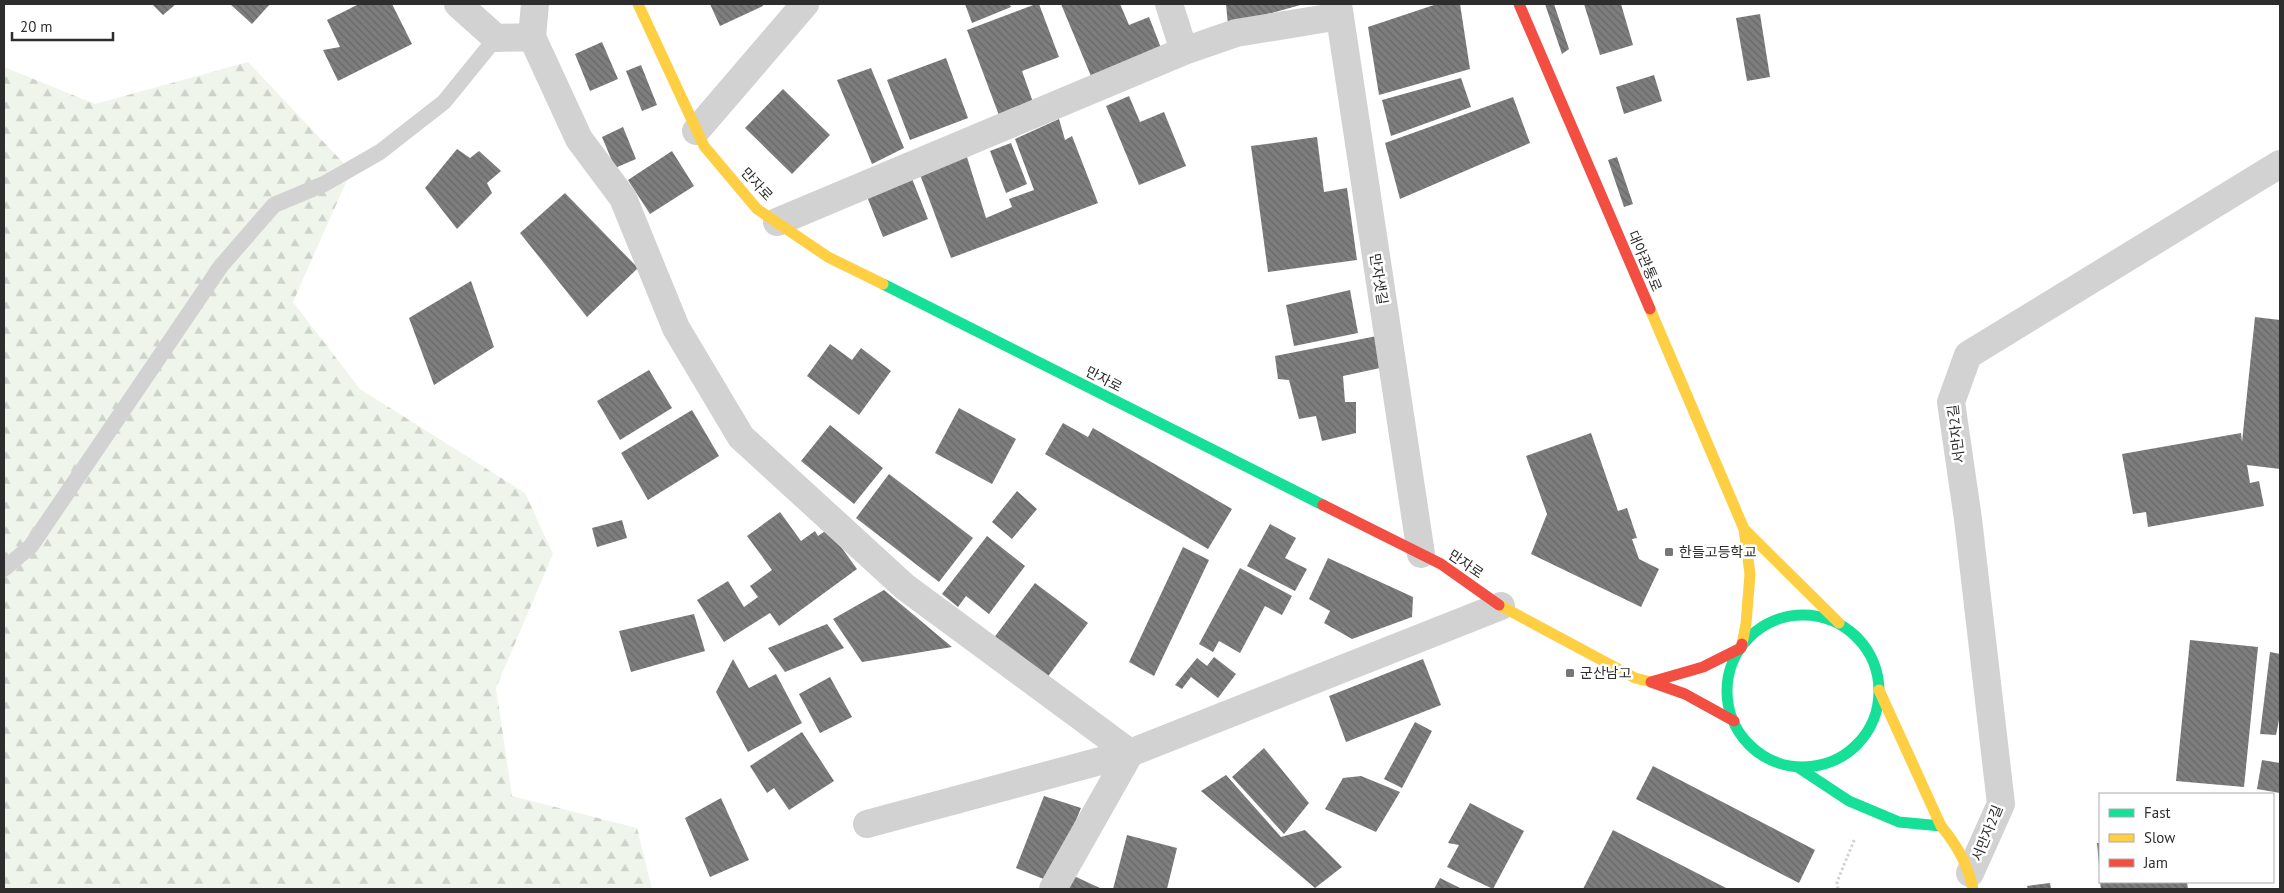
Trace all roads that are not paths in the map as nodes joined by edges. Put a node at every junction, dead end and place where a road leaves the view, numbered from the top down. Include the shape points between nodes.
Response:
1 (458, 4) edge
2 (535, 4) edge
3 (638, 4) edge
4 (805, 4) edge
5 (1170, 4) edge
6 (1519, 4) edge
7 (1339, 10) edge
8 (532, 37) junction
9 (496, 38) junction
10 (1184, 51) junction
11 (696, 131) junction
12 (2280, 164) edge
13 (777, 222) junction
14 (1744, 529) junction
15 (1421, 554) junction
16 (4, 568) edge
17 (1501, 606) junction
18 (1842, 626) junction
19 (1741, 648) junction
20 (1651, 682) junction
21 (1878, 690) junction
22 (1734, 721) junction
23 (1130, 753) junction
24 (1799, 768) junction
25 (867, 824) dead end
26 (1941, 826) junction
27 (1972, 881) edge
28 (1053, 889) edge

1 - 9 street
2 - 8 street
3 - 11 street, 만자로
4 - 11 street
5 - 10 street
6 - 14 street, 대야관통로
7 - 10 street via 1236,33
7 - 15 street, 만자샛길
8 - 9 street
8 - 23 street via 579,139 623,198 676,328 741,437 904,587
9 - 16 lane via 444,102 380,152 324,184 274,205 221,266 31,546
10 - 13 street
11 - 13 street, 만자로 via 704,146 757,209
12 - 27 street, 서만자2길 via 1968,355 1951,402 2001,804
13 - 15 street, 만자로 via 828,257
14 - 18 street
14 - 19 street via 1750,574
15 - 17 street, 만자로 via 1441,564
17 - 20 street, 만자로 via 1635,678
17 - 23 street
18 - 19 street via 1819,617 1793,616 1769,623 1749,637
18 - 21 street via 1861,643 1874,665
19 - 20 street via 1703,667
19 - 22 street via 1734,658 1727,683 1728,708
20 - 22 street, 만자로 via 1685,694
21 - 24 street via 1875,714 1864,736 1846,754 1824,765
21 - 26 street
22 - 24 street via 1754,750 1775,762
23 - 25 street
23 - 28 street
24 - 26 street via 1849,801 1899,822
26 - 27 street via 1957,845

